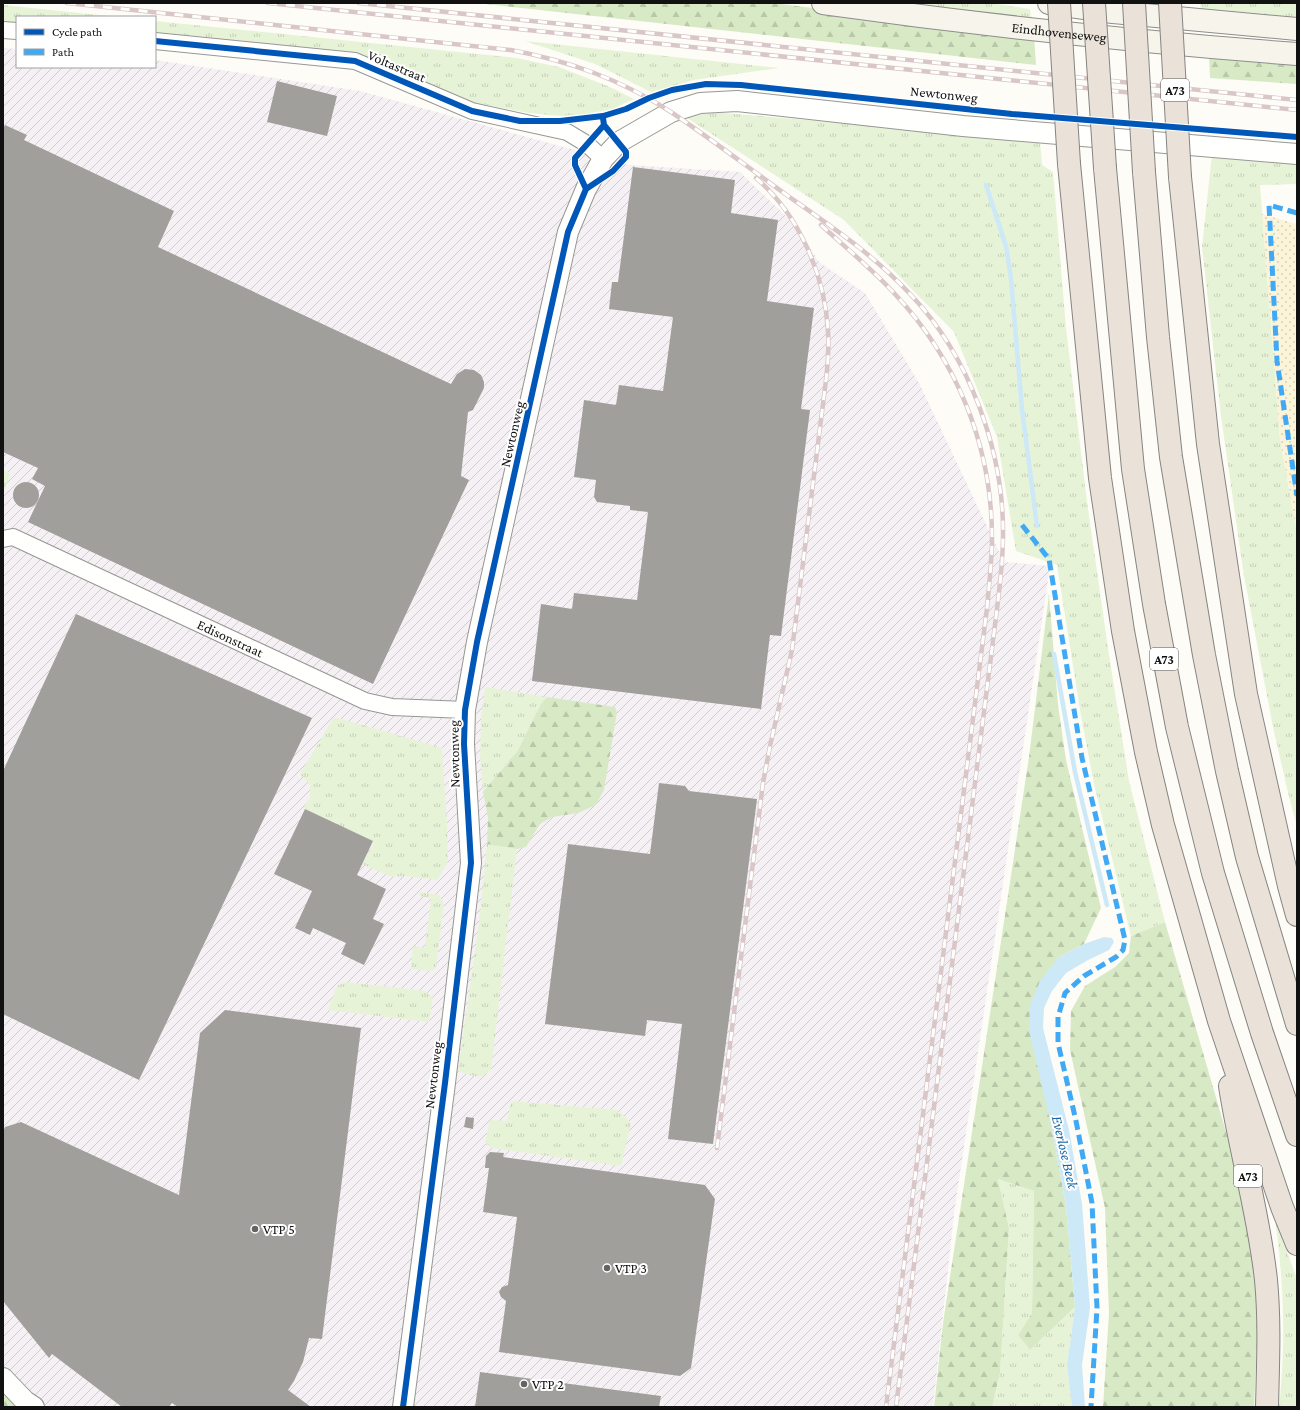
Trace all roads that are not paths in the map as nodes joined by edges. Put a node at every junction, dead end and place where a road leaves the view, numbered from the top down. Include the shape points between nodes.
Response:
1 (823, 3) edge
2 (1049, 3) edge
3 (1058, 3) edge
4 (1094, 3) edge
5 (1134, 3) edge
6 (1170, 3) edge
7 (1297, 29) edge
8 (3, 30) edge
9 (16, 31) edge
10 (156, 41) edge
11 (1297, 54) edge
12 (1297, 154) edge
13 (603, 158) junction
14 (3, 539) edge
15 (465, 710) junction
16 (1274, 819) junction
17 (1297, 880) edge
18 (1297, 915) edge
19 (1220, 1021) junction
20 (1297, 1024) edge
21 (1297, 1136) edge
22 (1297, 1244) edge
23 (3, 1378) edge
24 (34, 1407) edge
25 (403, 1407) edge
26 (1267, 1407) edge

1 - 11 main road, Eindhovenseweg via 1115,39
2 - 7 main road, Eindhovenseweg via 1120,13
3 - 19 highway, A73, bridge via 1069,164 1100,478 1123,631 1163,825
4 - 21 highway, A73, bridge via 1105,168 1133,470 1154,604 1177,727 1213,873 1262,1033
5 - 20 highway, bridge via 1144,172 1171,457 1204,655 1227,771 1248,857
6 - 16 highway, A73, bridge via 1180,177 1208,444 1246,694
8 - 9 street
10 - 13 street, Voltastraat via 355,61 472,111 567,132 588,144
12 - 13 street, Newtonweg via 963,126 737,101 700,103 670,112 619,142
13 - 15 street, Newtonweg via 586,189 568,232 477,642
14 - 15 street, Edisonstraat via 13,537 365,701 392,707
15 - 25 street, Newtonweg via 464,744 471,863
16 - 17 highway
16 - 18 highway, A73
19 - 22 highway, A73 via 1282,1207
19 - 26 highway, A73 via 1237,1129 1258,1225 1266,1280 1269,1332
23 - 24 street

